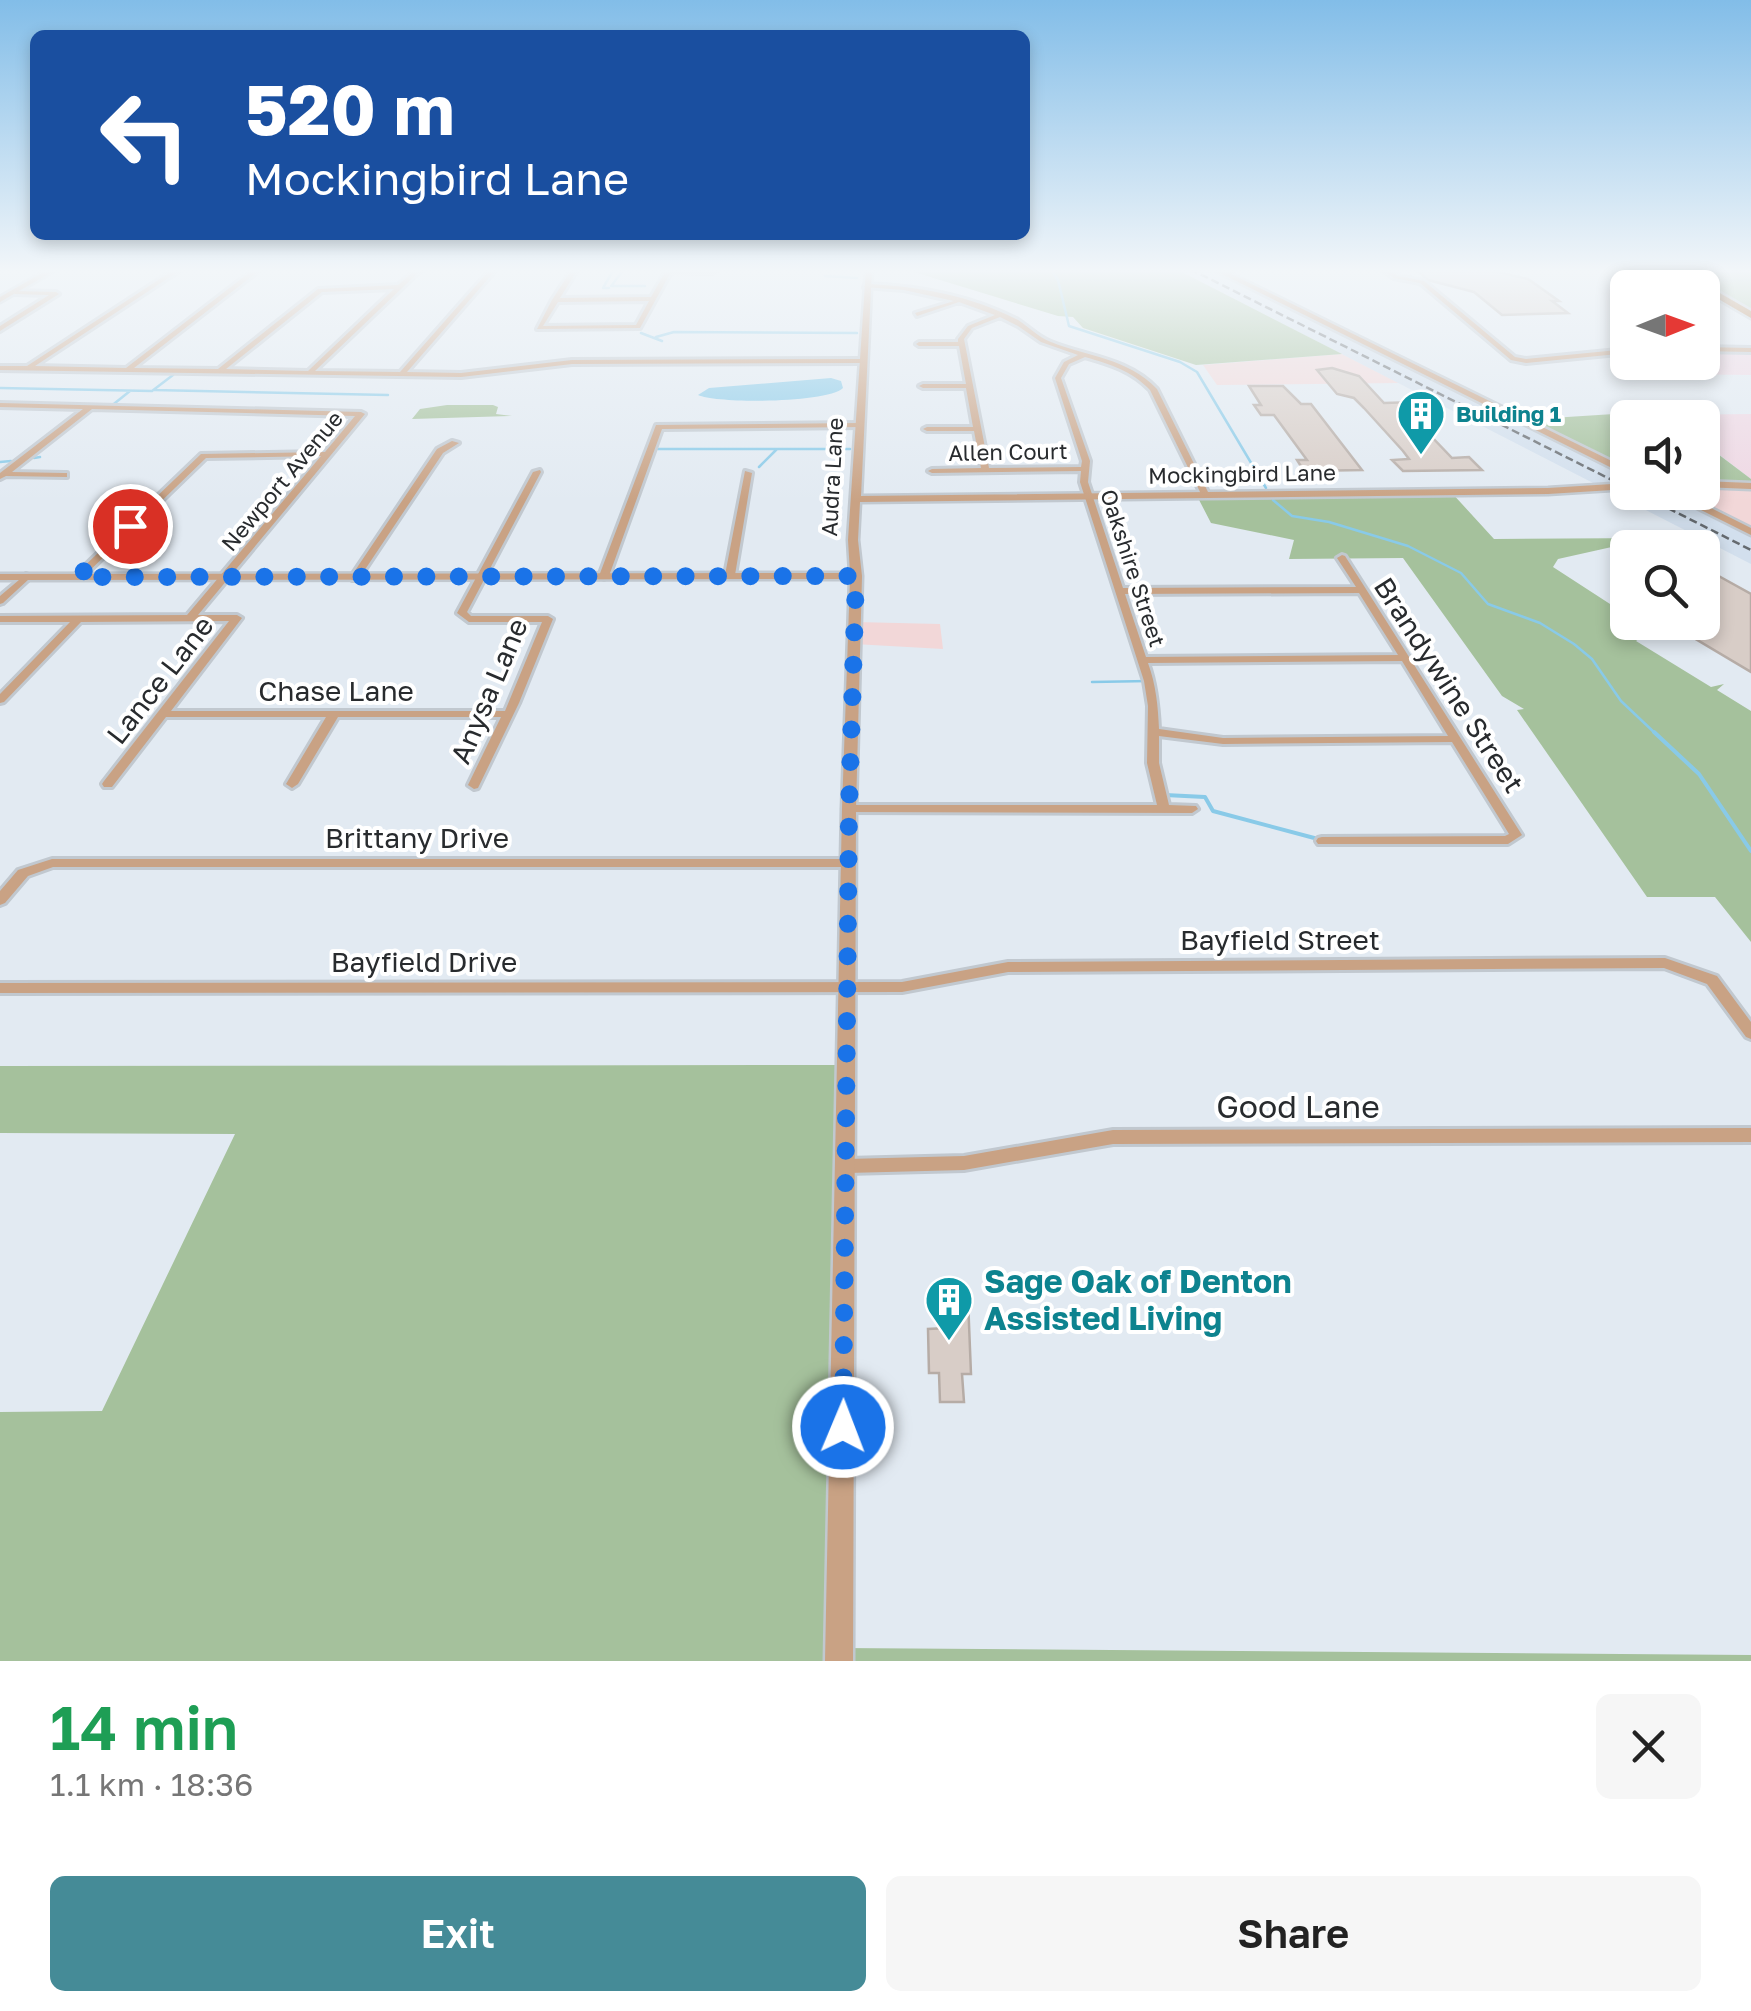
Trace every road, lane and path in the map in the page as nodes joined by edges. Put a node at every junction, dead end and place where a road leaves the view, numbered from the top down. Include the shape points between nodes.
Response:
1 (62, 347) edge
2 (157, 347) edge
3 (250, 347) edge
4 (337, 347) edge
5 (426, 347) edge
6 (864, 347) edge
7 (962, 347) edge
8 (1059, 347) edge
9 (1372, 347) edge
10 (1497, 347) edge
11 (1720, 349) edge
12 (1751, 350) edge
13 (1610, 353) edge
14 (1083, 355) junction
15 (864, 361) junction
16 (0, 368) edge
17 (28, 369) junction
18 (126, 370) junction
19 (218, 372) junction
20 (308, 374) junction
21 (401, 375) junction
22 (923, 386) dead end
23 (970, 386) junction
24 (0, 405) edge
25 (92, 406) junction
26 (860, 425) junction
27 (927, 429) dead end
28 (978, 429) junction
29 (455, 443) dead end
30 (328, 454) junction
31 (1610, 462) edge
32 (1085, 469) junction
33 (932, 470) dead end
34 (984, 470) junction
35 (537, 472) dead end
36 (748, 472) dead end
37 (64, 475) dead end
38 (2, 476) edge
39 (1720, 485) edge
40 (1751, 486) edge
41 (1610, 487) edge
42 (1204, 494) junction
43 (1088, 496) junction
44 (857, 499) junction
45 (1706, 510) edge
46 (1751, 532) edge
47 (1342, 558) dead end
48 (730, 575) junction
49 (0, 576) edge
50 (26, 576) junction
51 (604, 576) junction
52 (856, 576) junction
53 (78, 577) junction
54 (222, 578) junction
55 (355, 578) junction
56 (479, 578) junction
57 (1361, 590) junction
58 (1120, 591) junction
59 (0, 601) edge
60 (190, 618) junction
61 (0, 619) edge
62 (78, 619) junction
63 (1405, 658) junction
64 (1142, 660) junction
65 (2, 695) edge
66 (163, 714) junction
67 (334, 714) junction
68 (508, 714) junction
69 (1153, 732) junction
70 (1457, 739) junction
71 (108, 784) dead end
72 (292, 784) dead end
73 (474, 784) dead end
74 (849, 809) junction
75 (1164, 809) junction
76 (1192, 809) dead end
77 (1322, 840) dead end
78 (848, 862) junction
79 (0, 900) edge
80 (848, 987) junction
81 (0, 988) edge
82 (1751, 1033) edge
83 (1751, 1135) edge
84 (847, 1166) junction
85 (839, 1661) edge

1 - 17 street
2 - 18 street
3 - 19 street
4 - 20 street
5 - 21 street
6 - 15 street, Audra Lane
7 - 23 street
8 - 14 street
9 - 31 street
10 - 13 street via 1526,361
11 - 12 street
14 - 32 street, Oakshire Street via 1066,363 1058,378
14 - 42 street via 1148,383
15 - 21 street via 572,362 469,375
15 - 26 street, Audra Lane
16 - 17 street
17 - 18 street
18 - 19 street
19 - 20 street
20 - 21 street
22 - 23 street
23 - 28 street
24 - 25 street
25 - 30 street, Newport Avenue via 359,413
25 - 38 street
26 - 44 street, Audra Lane
26 - 51 street via 659,427
27 - 28 street
28 - 34 street
29 - 55 street via 440,451
30 - 53 street via 206,455
30 - 54 street, Newport Avenue
32 - 34 street, Allen Court
32 - 43 street, Oakshire Street
33 - 34 street, Allen Court
35 - 56 street, Anysa Lane
36 - 48 street
37 - 38 street
39 - 40 street
41 - 42 street, Mockingbird Lane
42 - 43 street, Mockingbird Lane
43 - 44 street, Mockingbird Lane
43 - 58 street, Oakshire Street
44 - 52 street, Audra Lane
45 - 46 street
47 - 57 street, Brandywine Street
48 - 51 street
48 - 52 street
49 - 50 street
50 - 53 street
50 - 59 street
51 - 56 street
52 - 74 street, Audra Lane
53 - 54 street
54 - 55 street
54 - 60 street, Newport Avenue
55 - 56 street
56 - 68 street, Anysa Lane via 464,617 548,619
57 - 58 street
57 - 63 street, Brandywine Street
58 - 64 street, Oakshire Street
60 - 62 street, Lance Lane
60 - 66 street, Lance Lane via 238,618
61 - 62 street, Lance Lane
62 - 65 street
63 - 64 street
63 - 70 street, Brandywine Street
64 - 69 street, Oakshire Street
66 - 67 street, Chase Lane
66 - 71 street, Lance Lane
67 - 68 street, Chase Lane
67 - 72 street
68 - 73 street, Anysa Lane
69 - 70 street via 1223,741
69 - 75 street, Oakshire Street
70 - 77 street, Brandywine Street via 1516,837
74 - 75 street
74 - 78 street, Audra Lane
75 - 76 street
78 - 79 street, Brittany Drive via 52,863 23,873
78 - 80 street, Audra Lane
80 - 81 street, Bayfield Drive
80 - 82 street, Bayfield Street via 912,986 1028,966 1665,963 1712,980
80 - 84 street, Audra Lane
83 - 84 street, Good Lane via 1113,1137 964,1163
84 - 85 street, Audra Lane

